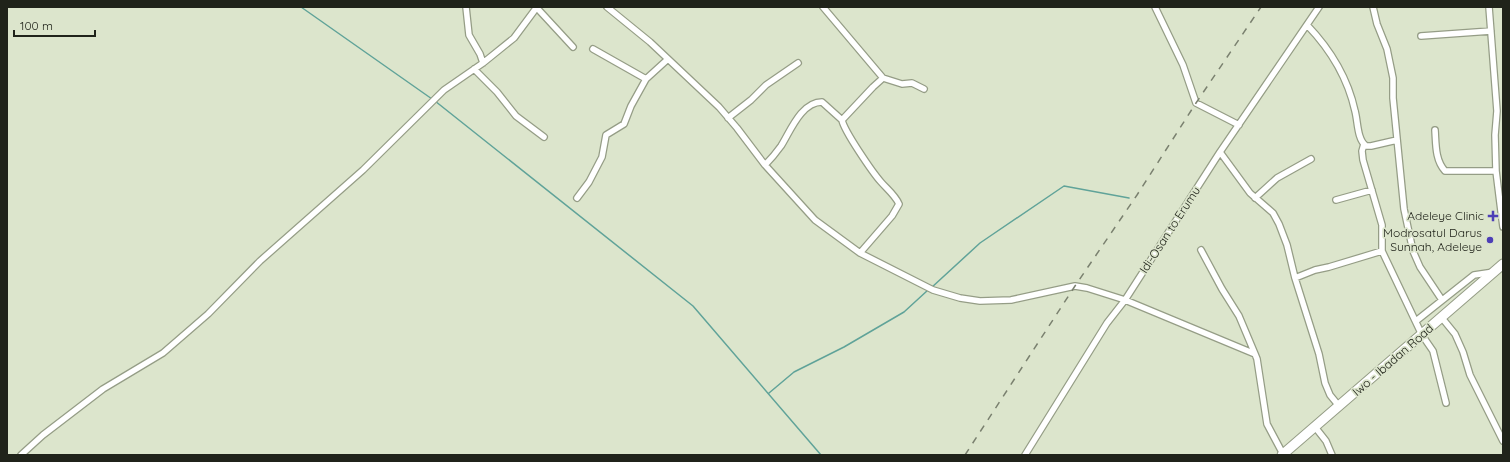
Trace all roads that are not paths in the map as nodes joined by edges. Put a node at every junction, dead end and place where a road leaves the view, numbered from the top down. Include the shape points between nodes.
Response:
1 (466, 7) edge
2 (537, 7) edge
3 (607, 7) edge
4 (823, 7) edge
5 (1155, 7) edge
6 (1319, 7) edge
7 (1373, 7) edge
8 (1489, 7) edge
9 (1308, 25) junction
10 (1491, 31) junction
11 (1421, 36) dead end
12 (573, 47) dead end
13 (593, 48) dead end
14 (668, 59) junction
15 (483, 63) junction
16 (798, 63) dead end
17 (474, 69) junction
18 (883, 78) junction
19 (646, 79) junction
20 (924, 89) dead end
21 (728, 118) junction
22 (842, 120) junction
23 (1239, 125) junction
24 (1435, 130) dead end
25 (544, 136) dead end
26 (1397, 140) junction
27 (1364, 144) junction
28 (1220, 152) junction
29 (1311, 159) dead end
30 (765, 165) junction
31 (1496, 171) junction
32 (1372, 190) junction
33 (577, 198) dead end
34 (1256, 198) junction
35 (1336, 200) dead end
36 (1503, 227) edge
37 (1201, 250) dead end
38 (1382, 251) junction
39 (860, 253) junction
40 (1503, 264) edge
41 (1494, 272) junction
42 (1295, 278) junction
43 (1125, 300) junction
44 (1442, 300) junction
45 (1442, 318) junction
46 (1416, 321) junction
47 (1422, 335) junction
48 (1255, 354) junction
49 (1446, 403) dead end
50 (1339, 406) junction
51 (1315, 427) junction
52 (1503, 441) edge
53 (1282, 454) edge
54 (21, 455) edge
55 (1025, 455) edge
56 (1332, 455) edge

1 - 15 street via 469,35
2 - 12 street
2 - 15 street via 514,38
3 - 14 street
4 - 18 street
5 - 23 street via 1182,65 1196,103
6 - 9 street, Idi-Osan to Erumu
7 - 26 street via 1387,49
8 - 10 street
9 - 23 street, Idi-Osan to Erumu
9 - 27 street via 1333,59 1347,85 1361,141
10 - 11 street
10 - 31 street via 1497,111
13 - 19 street
14 - 19 street
14 - 21 street
15 - 17 street
16 - 21 street via 766,85
17 - 25 street via 516,116
17 - 54 street via 446,88 363,170 260,260 208,314 163,353 103,390
18 - 20 street via 902,84 912,83
18 - 22 street
19 - 33 street via 624,124 606,135 602,157
21 - 30 street
22 - 30 street via 822,102 816,102 790,127 782,145
22 - 39 street via 880,181 899,204
23 - 28 street, Idi-Osan to Erumu
24 - 31 street via 1438,160 1445,172
26 - 27 street via 1371,146
26 - 44 street via 1404,209 1413,251 1420,267
27 - 32 street via 1363,160
28 - 34 street
28 - 43 street, Idi-Osan to Erumu
29 - 34 street via 1277,178
30 - 39 street via 814,220
31 - 36 street
32 - 35 street
32 - 38 street via 1382,225
34 - 42 street via 1273,213 1279,224
37 - 48 street via 1239,316
38 - 42 street
38 - 46 street
39 - 43 street via 916,282 960,298 980,301 1011,300 1075,286
40 - 41 main road, Iwo - Ibadan Road
41 - 44 street via 1474,276
41 - 45 main road, Iwo - Ibadan Road
42 - 50 street via 1319,354 1325,383
43 - 48 street
43 - 55 street, Idi-Osan to Erumu via 1107,323
44 - 46 street
45 - 47 main road, Iwo - Ibadan Road
45 - 52 street via 1455,334 1470,375
46 - 47 street
47 - 49 street via 1433,352
47 - 50 main road, Iwo - Ibadan Road
48 - 53 street via 1267,424
50 - 51 main road, Iwo - Ibadan Road
51 - 53 main road, Iwo - Ibadan Road
51 - 56 street via 1326,440

